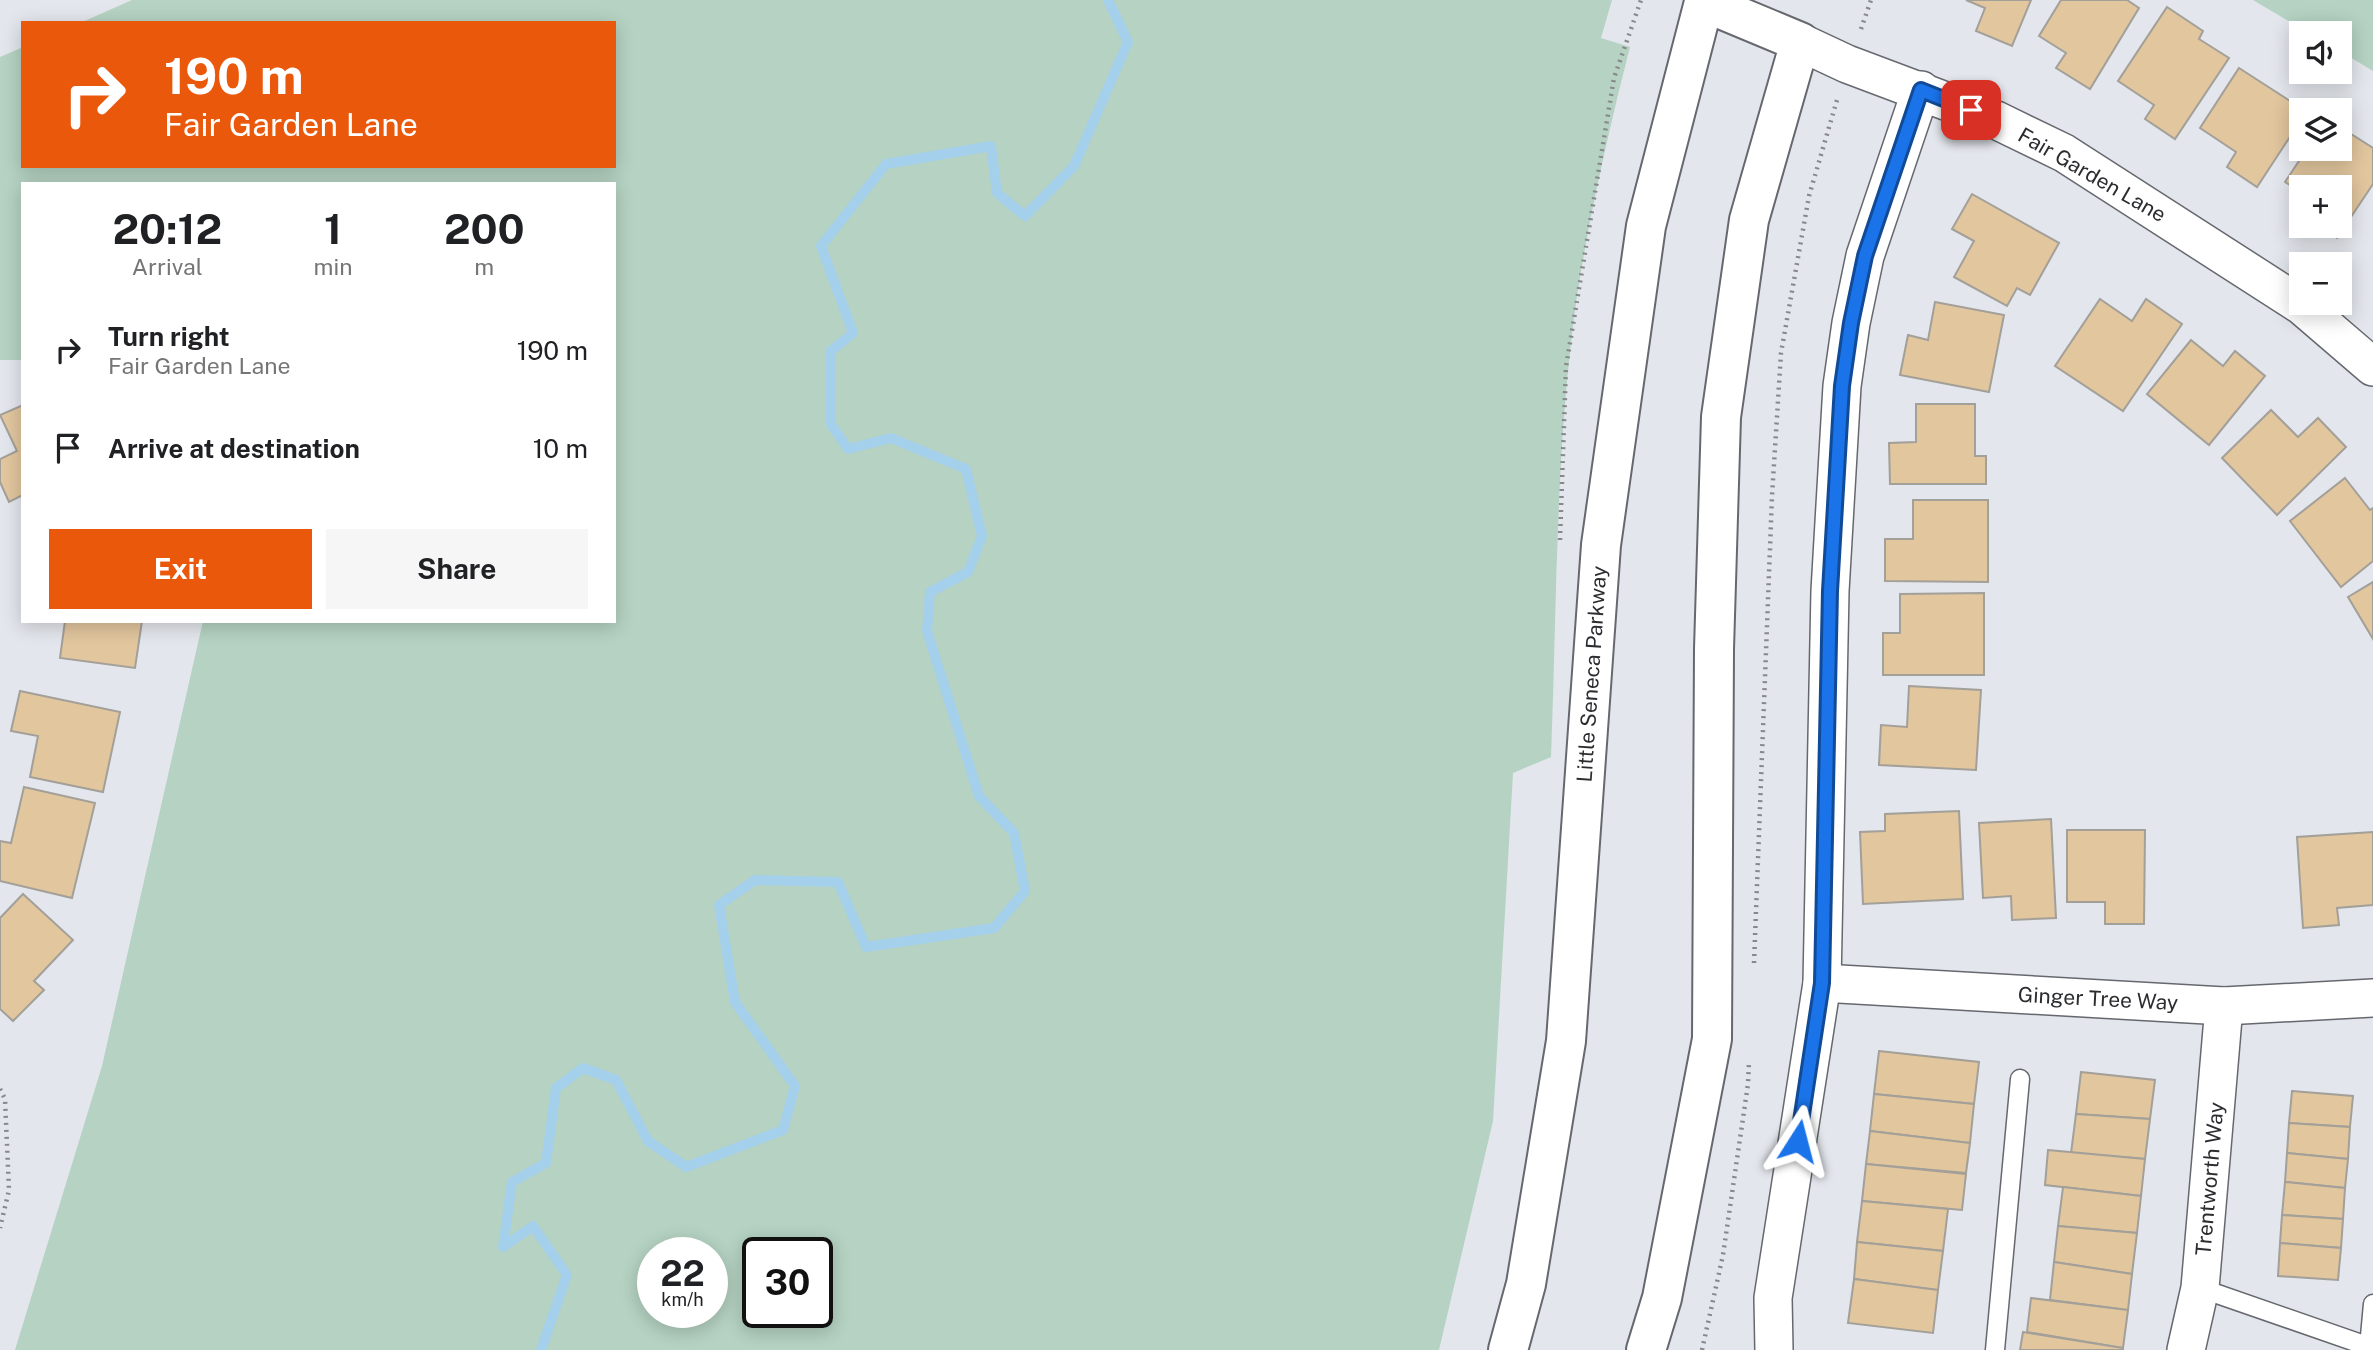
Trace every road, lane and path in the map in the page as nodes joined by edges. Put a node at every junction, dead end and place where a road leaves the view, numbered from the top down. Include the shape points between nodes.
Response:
1 (1871, 0) edge
2 (1704, 2) joint
3 (1800, 42) junction
4 (1847, 64) junction
5 (1921, 90) junction
6 (2373, 367) edge
7 (1753, 976) dead end
8 (1822, 983) junction
9 (2373, 998) edge
10 (2224, 1006) junction
11 (1750, 1057) dead end
12 (2020, 1079) dead end
13 (0, 1089) edge
14 (0, 1228) edge
15 (2200, 1288) junction
16 (2373, 1304) edge
17 (2371, 1347) edge
18 (1778, 1349) edge
19 (1508, 1350) edge
20 (1646, 1350) edge
21 (1702, 1350) edge
22 (1995, 1350) edge
23 (2186, 1350) edge

1 - 4 path
2 - 3 street, Fair Garden Lane
2 - 19 street, Little Seneca Parkway via 1646,226 1601,545 1566,1041 1526,1284
3 - 4 street, Fair Garden Lane
3 - 20 street via 1749,220 1721,417 1714,649 1712,1039 1662,1298
4 - 5 street, Fair Garden Lane
4 - 7 path via 1810,196 1781,353
5 - 6 street, Fair Garden Lane via 2064,153 2302,306
5 - 8 street via 1865,256 1842,386 1830,591
8 - 10 street, Ginger Tree Way
8 - 18 street via 1773,1298
9 - 10 street, Ginger Tree Way
10 - 15 street, Trentworth Way
11 - 21 path via 1723,1255
12 - 22 lane
13 - 14 path via 5,1099 9,1190
15 - 17 lane
15 - 23 street, Trentworth Way
16 - 17 lane

